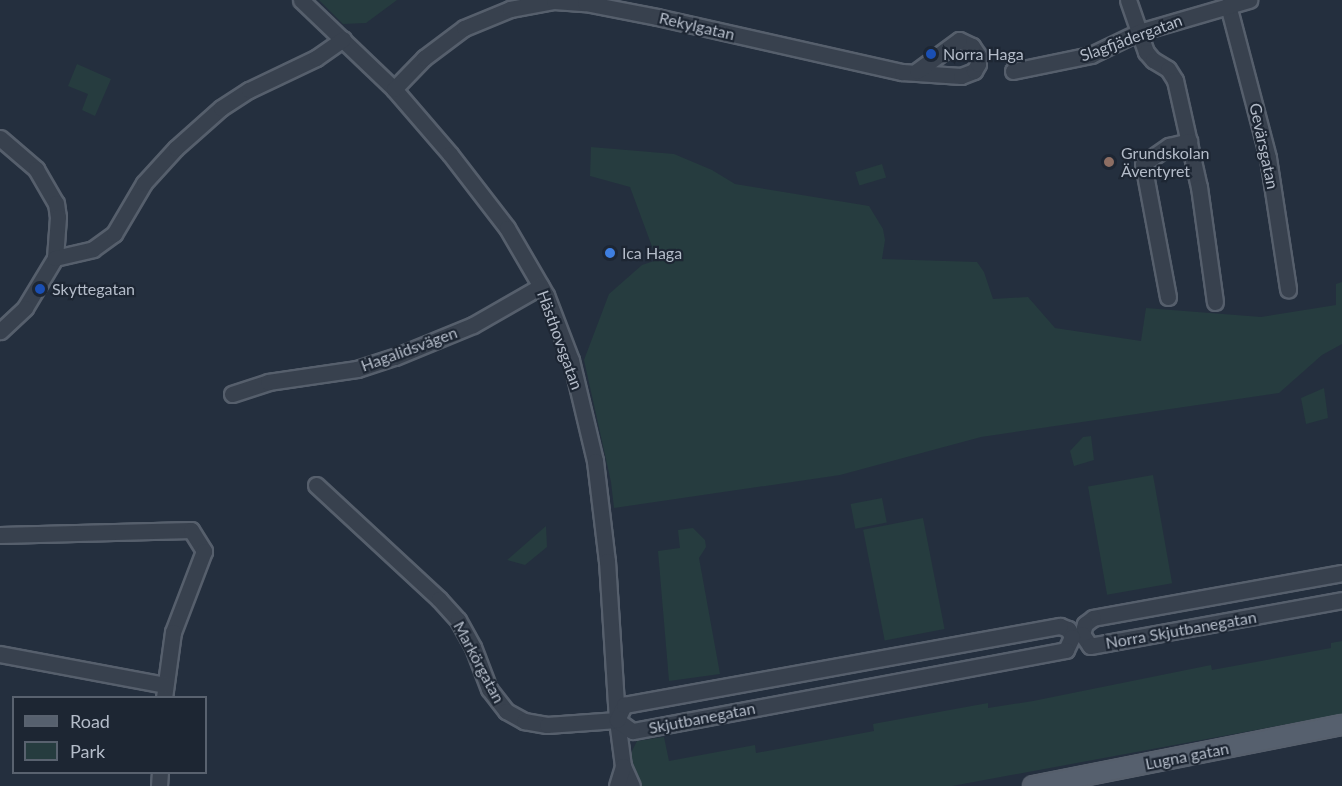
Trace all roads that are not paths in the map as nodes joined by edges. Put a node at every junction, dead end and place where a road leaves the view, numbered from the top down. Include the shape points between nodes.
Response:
1 (301, 0) edge
2 (1128, 0) edge
3 (1249, 0) edge
4 (1228, 5) junction
5 (1139, 32) junction
6 (342, 39) junction
7 (917, 71) dead end
8 (1013, 71) dead end
9 (394, 89) junction
10 (0, 138) edge
11 (1189, 141) junction
12 (54, 258) junction
13 (541, 286) junction
14 (1288, 289) dead end
15 (1168, 297) dead end
16 (1215, 302) dead end
17 (0, 331) edge
18 (232, 394) dead end
19 (316, 485) dead end
20 (0, 535) edge
21 (1342, 573) edge
22 (1264, 588) junction
23 (1342, 600) edge
24 (1268, 614) junction
25 (982, 640) junction
26 (0, 654) edge
27 (987, 665) junction
28 (806, 672) junction
29 (164, 691) edge
30 (811, 698) junction
31 (617, 720) junction
32 (1342, 725) edge
33 (623, 766) junction
34 (617, 786) edge
35 (632, 786) edge
36 (1033, 786) edge

1 - 6 street, Hästhovsgatan
2 - 5 street
3 - 4 street, Slagfjädergatan
4 - 5 street, Slagfjädergatan
4 - 14 street, Gevärsgatan via 1268,158
5 - 8 street, Slagfjädergatan via 1090,55
5 - 11 street via 1146,52 1168,69 1175,80
6 - 9 street, Hästhovsgatan
6 - 12 street via 316,58 221,108 144,183 114,234 93,249
7 - 9 street, Rekylgatan via 902,72 585,3 554,1 510,9 465,28 424,58
9 - 13 street, Hästhovsgatan via 480,191
10 - 12 street via 36,169 56,203
11 - 15 street via 1169,146 1143,164
11 - 16 street
12 - 17 street via 25,308
13 - 18 street, Hagalidsvägen via 473,325 394,357 357,369 268,382
13 - 31 street, Hästhovsgatan via 571,360 595,461 606,550
19 - 31 street, Markörgatan via 458,620 489,689 506,711 524,721 547,725
20 - 29 street via 191,530 200,541 202,557 173,632
21 - 22 street, Norra Skjutbanegatan
22 - 24 street
22 - 24 street, Norra Skjutbanegatan via 1093,618 1085,624 1082,634 1090,646
23 - 24 street, Norra Skjutbanegatan
25 - 27 street
25 - 27 street, Skjutbanegatan via 1060,626 1068,629 1072,637 1066,650
25 - 28 street, Skjutbanegatan
26 - 29 street
27 - 30 street, Skjutbanegatan
28 - 30 street
28 - 31 street, Skjutbanegatan via 624,705
30 - 31 street, Skjutbanegatan via 632,731
31 - 33 street, Hästhovsgatan
32 - 36 main road, Lugna gatan
33 - 34 street, Hästhovsgatan
33 - 35 street, Hästhovsgatan

